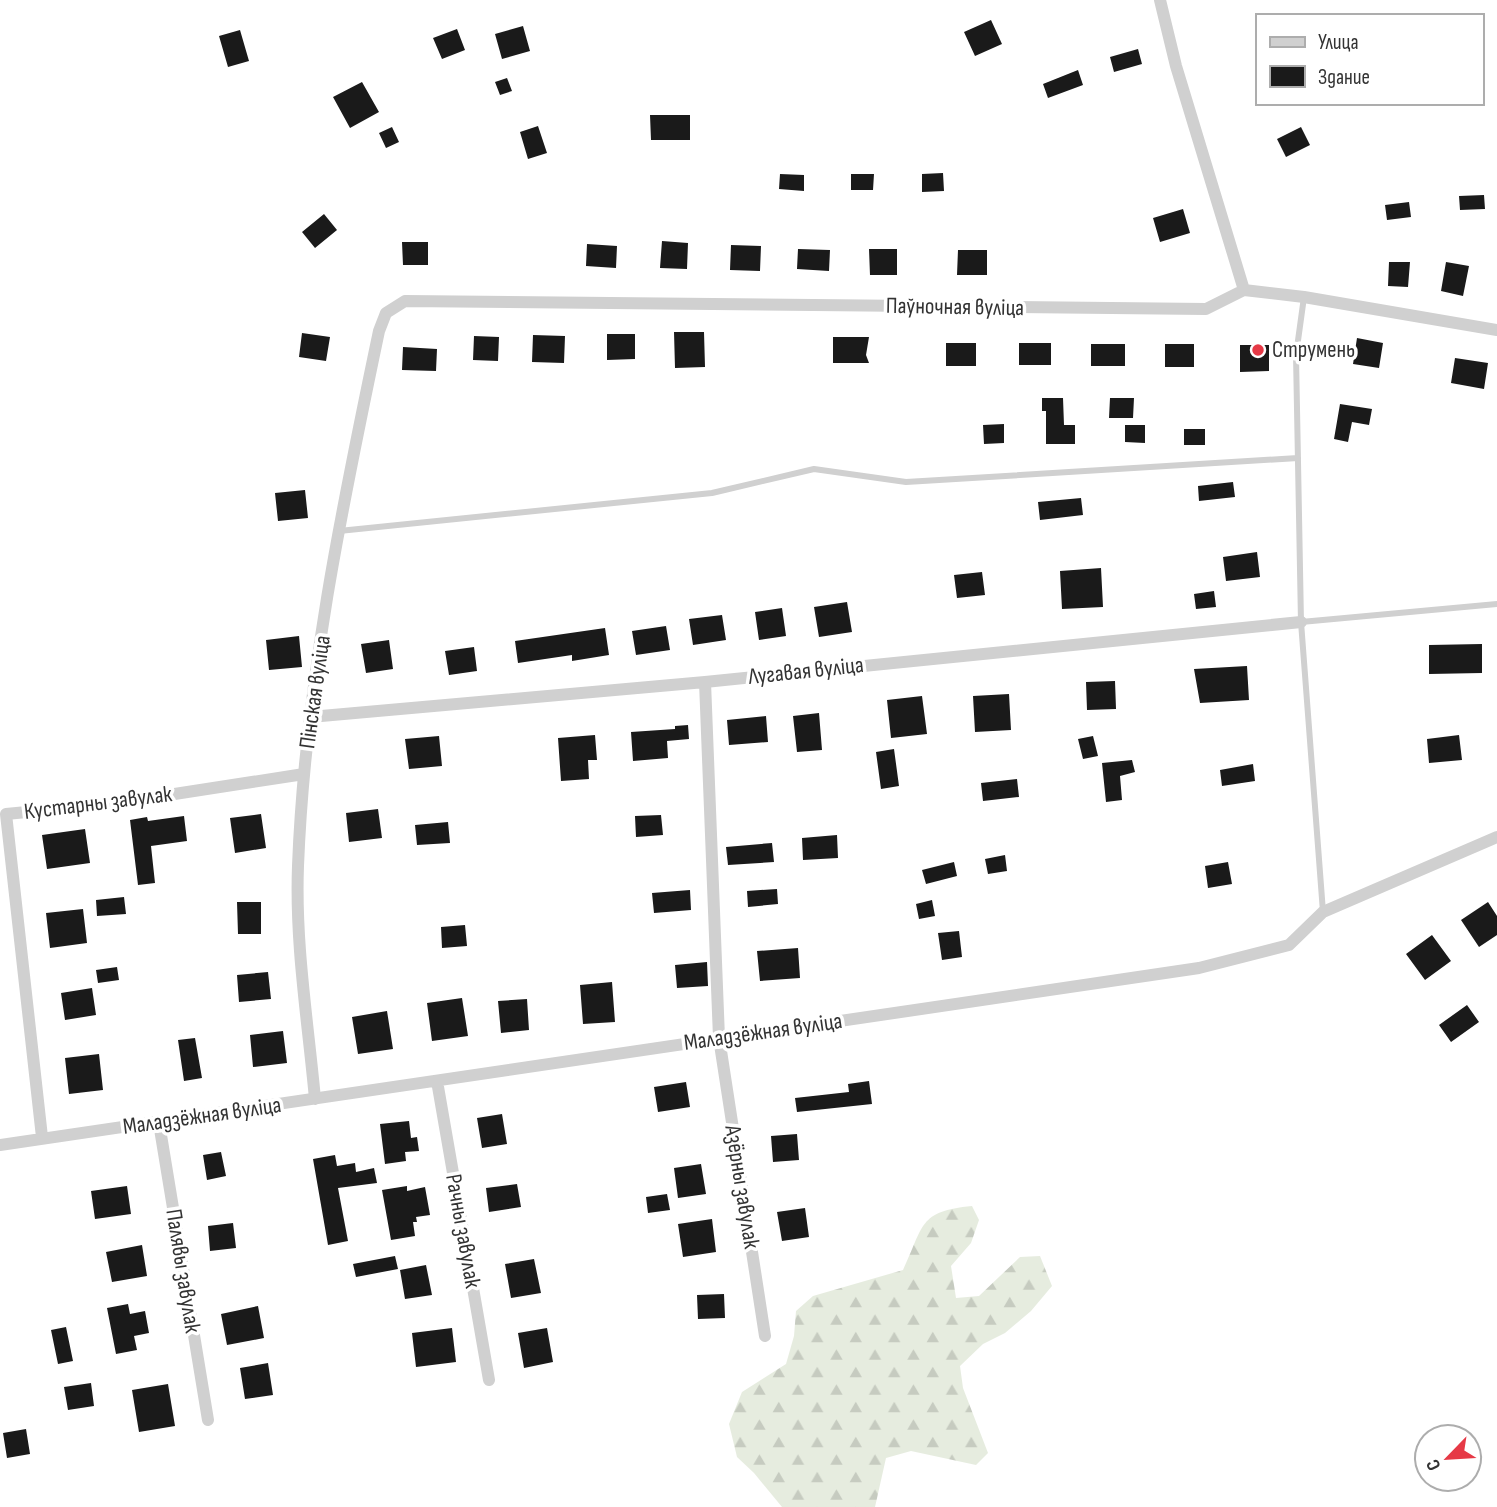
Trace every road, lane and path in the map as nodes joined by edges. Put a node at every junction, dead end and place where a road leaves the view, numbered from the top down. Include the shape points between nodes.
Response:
1 (1160, 0) edge
2 (1244, 290) junction
3 (1304, 297) junction
4 (405, 301) joint
5 (1497, 330) edge
6 (1298, 458) junction
7 (338, 531) junction
8 (1497, 604) edge
9 (1301, 622) junction
10 (705, 682) junction
11 (310, 717) junction
12 (304, 774) junction
13 (2, 814) edge
14 (1497, 837) edge
15 (1323, 912) junction
16 (719, 1038) junction
17 (438, 1081) junction
18 (315, 1099) junction
19 (159, 1123) junction
20 (42, 1137) junction
21 (0, 1145) edge
22 (765, 1336) dead end
23 (489, 1380) dead end
24 (208, 1420) dead end

1 - 2 street
2 - 3 street
2 - 4 street, Паўночная вуліца via 1206,309
3 - 5 street
3 - 6 lane via 1296,355
4 - 7 street, Пінская вуліца via 386,313 379,331
6 - 7 lane via 906,482 814,469 712,493
6 - 9 lane
7 - 11 street, Пінская вуліца
8 - 9 lane
9 - 10 street, Лугавая вуліца
9 - 15 lane
10 - 11 street, Лугавая вуліца
10 - 16 street, Азёрны завулак
11 - 12 street, Пінская вуліца
12 - 13 street, Кустарны завулак via 110,804
12 - 18 street, Пінская вуліца via 299,930
13 - 20 street, Кустарны завулак
14 - 15 street, Маладзёжная вуліца
15 - 16 street, Маладзёжная вуліца via 1289,945 1199,968
16 - 17 street, Маладзёжная вуліца
16 - 22 street, Азёрны завулак
17 - 18 street, Маладзёжная вуліца
17 - 23 street, Рачны завулак
18 - 19 street, Маладзёжная вуліца
19 - 20 street, Маладзёжная вуліца
19 - 24 street, Палявы завулак
20 - 21 street, Маладзёжная вуліца

